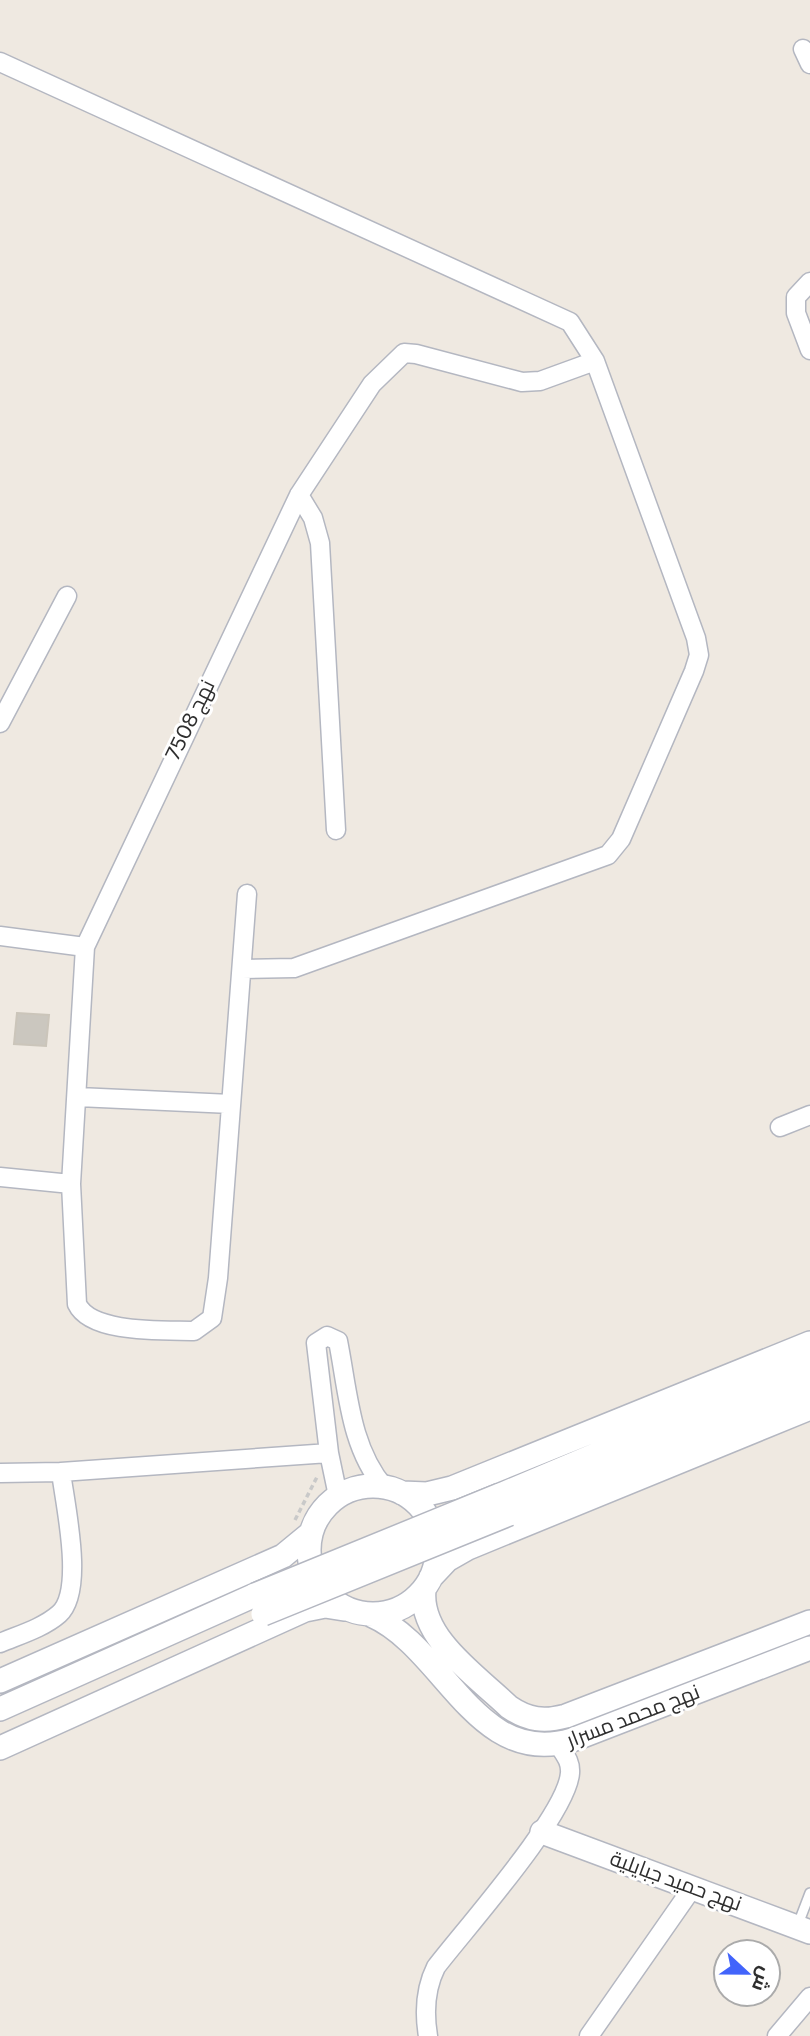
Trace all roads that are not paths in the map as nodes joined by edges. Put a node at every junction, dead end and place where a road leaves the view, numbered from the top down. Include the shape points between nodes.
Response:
1 (0, 62) edge
2 (810, 282) edge
3 (810, 350) edge
4 (595, 361) junction
5 (299, 495) junction
6 (67, 596) dead end
7 (0, 723) edge
8 (337, 830) dead end
9 (247, 894) dead end
10 (0, 936) edge
11 (85, 947) junction
12 (242, 969) junction
13 (78, 1097) junction
14 (232, 1104) junction
15 (810, 1115) edge
16 (780, 1127) dead end
17 (0, 1177) edge
18 (71, 1184) junction
19 (810, 1343) edge
20 (810, 1364) edge
21 (810, 1387) edge
22 (810, 1408) edge
23 (329, 1453) junction
24 (61, 1472) junction
25 (0, 1473) edge
26 (393, 1490) junction
27 (338, 1496) junction
28 (505, 1504) junction
29 (311, 1532) junction
30 (428, 1583) junction
31 (259, 1605) junction
32 (345, 1609) junction
33 (371, 1615) junction
34 (810, 1622) edge
35 (0, 1643) edge
36 (810, 1648) edge
37 (0, 1681) edge
38 (0, 1709) edge
39 (0, 1732) edge
40 (558, 1744) junction
41 (0, 1748) edge
42 (542, 1832) junction
43 (693, 1887) junction
44 (810, 1893) edge
45 (803, 1929) edge
46 (810, 1997) edge
47 (428, 2036) edge
48 (589, 2036) edge
49 (777, 2036) edge

1 - 4 street via 554,313 570,322
2 - 3 street via 796,297 796,313
4 - 5 street, نهج 7508 via 540,381 522,382 404,353 372,384
4 - 12 street via 699,655 621,839 608,855 294,968
5 - 8 street via 313,518 320,543
5 - 11 street, نهج 7508
6 - 7 street
9 - 12 street
10 - 11 street
11 - 13 street
12 - 14 street
13 - 14 street
13 - 18 street
14 - 18 street via 216,1303 212,1318 203,1327 194,1331 116,1326 82,1315 75,1285
15 - 16 street
17 - 18 street
19 - 26 street via 452,1488 427,1494
20 - 28 street
21 - 28 street
22 - 30 street via 468,1548 447,1560
23 - 24 street
23 - 26 street via 316,1343 327,1336 338,1341 356,1438 366,1461
23 - 27 street
24 - 25 street
24 - 35 street via 71,1597 59,1614 44,1624
26 - 27 street via 360,1487
26 - 30 street via 419,1505 431,1524 437,1555
27 - 29 street via 321,1512
28 - 31 street, bridge
29 - 32 street via 308,1555 314,1577 326,1596
29 - 37 street via 284,1556
30 - 33 street via 406,1606
30 - 34 street, نهج محمد مسرار via 426,1617 440,1640 509,1707 542,1720 566,1716
31 - 38 street
31 - 39 street
32 - 33 street
32 - 41 street via 305,1610
33 - 40 street, نهج محمد مسرار via 401,1634 502,1735 530,1745
36 - 40 street, نهج محمد مسرار
40 - 42 street via 569,1761 570,1775
42 - 43 street, نهج حميد جبايلية
42 - 47 street via 436,1967 426,2001
43 - 45 street, نهج حميد جبايلية
43 - 48 street
44 - 45 lane
46 - 49 street

